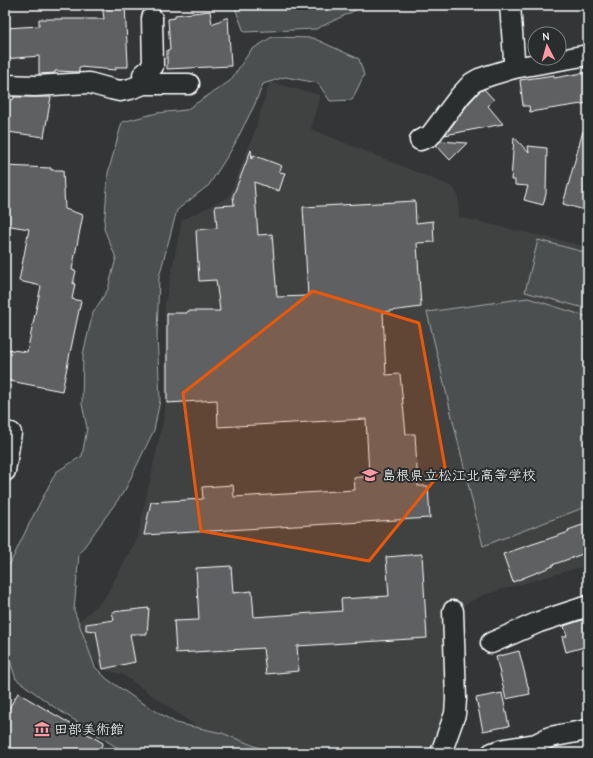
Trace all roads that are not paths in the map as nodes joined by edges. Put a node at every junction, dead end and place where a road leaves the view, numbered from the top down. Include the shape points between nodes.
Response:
1 (510, 5) edge
2 (152, 18) dead end
3 (138, 39) dead end
4 (588, 55) edge
5 (514, 68) junction
6 (144, 79) junction
7 (189, 84) dead end
8 (5, 85) edge
9 (420, 140) dead end
10 (11, 433) dead end
11 (5, 471) edge
12 (588, 606) edge
13 (453, 611) dead end
14 (491, 643) dead end
15 (587, 730) dead end
16 (441, 753) edge
17 (492, 753) edge

1 - 5 street
2 - 6 street via 153,66
3 - 6 street
4 - 5 street
5 - 9 street via 479,79 472,84 430,136
6 - 7 street
6 - 8 street via 130,89 120,91 89,84
10 - 11 street
12 - 14 street via 539,622
13 - 16 street via 455,714
15 - 17 street

